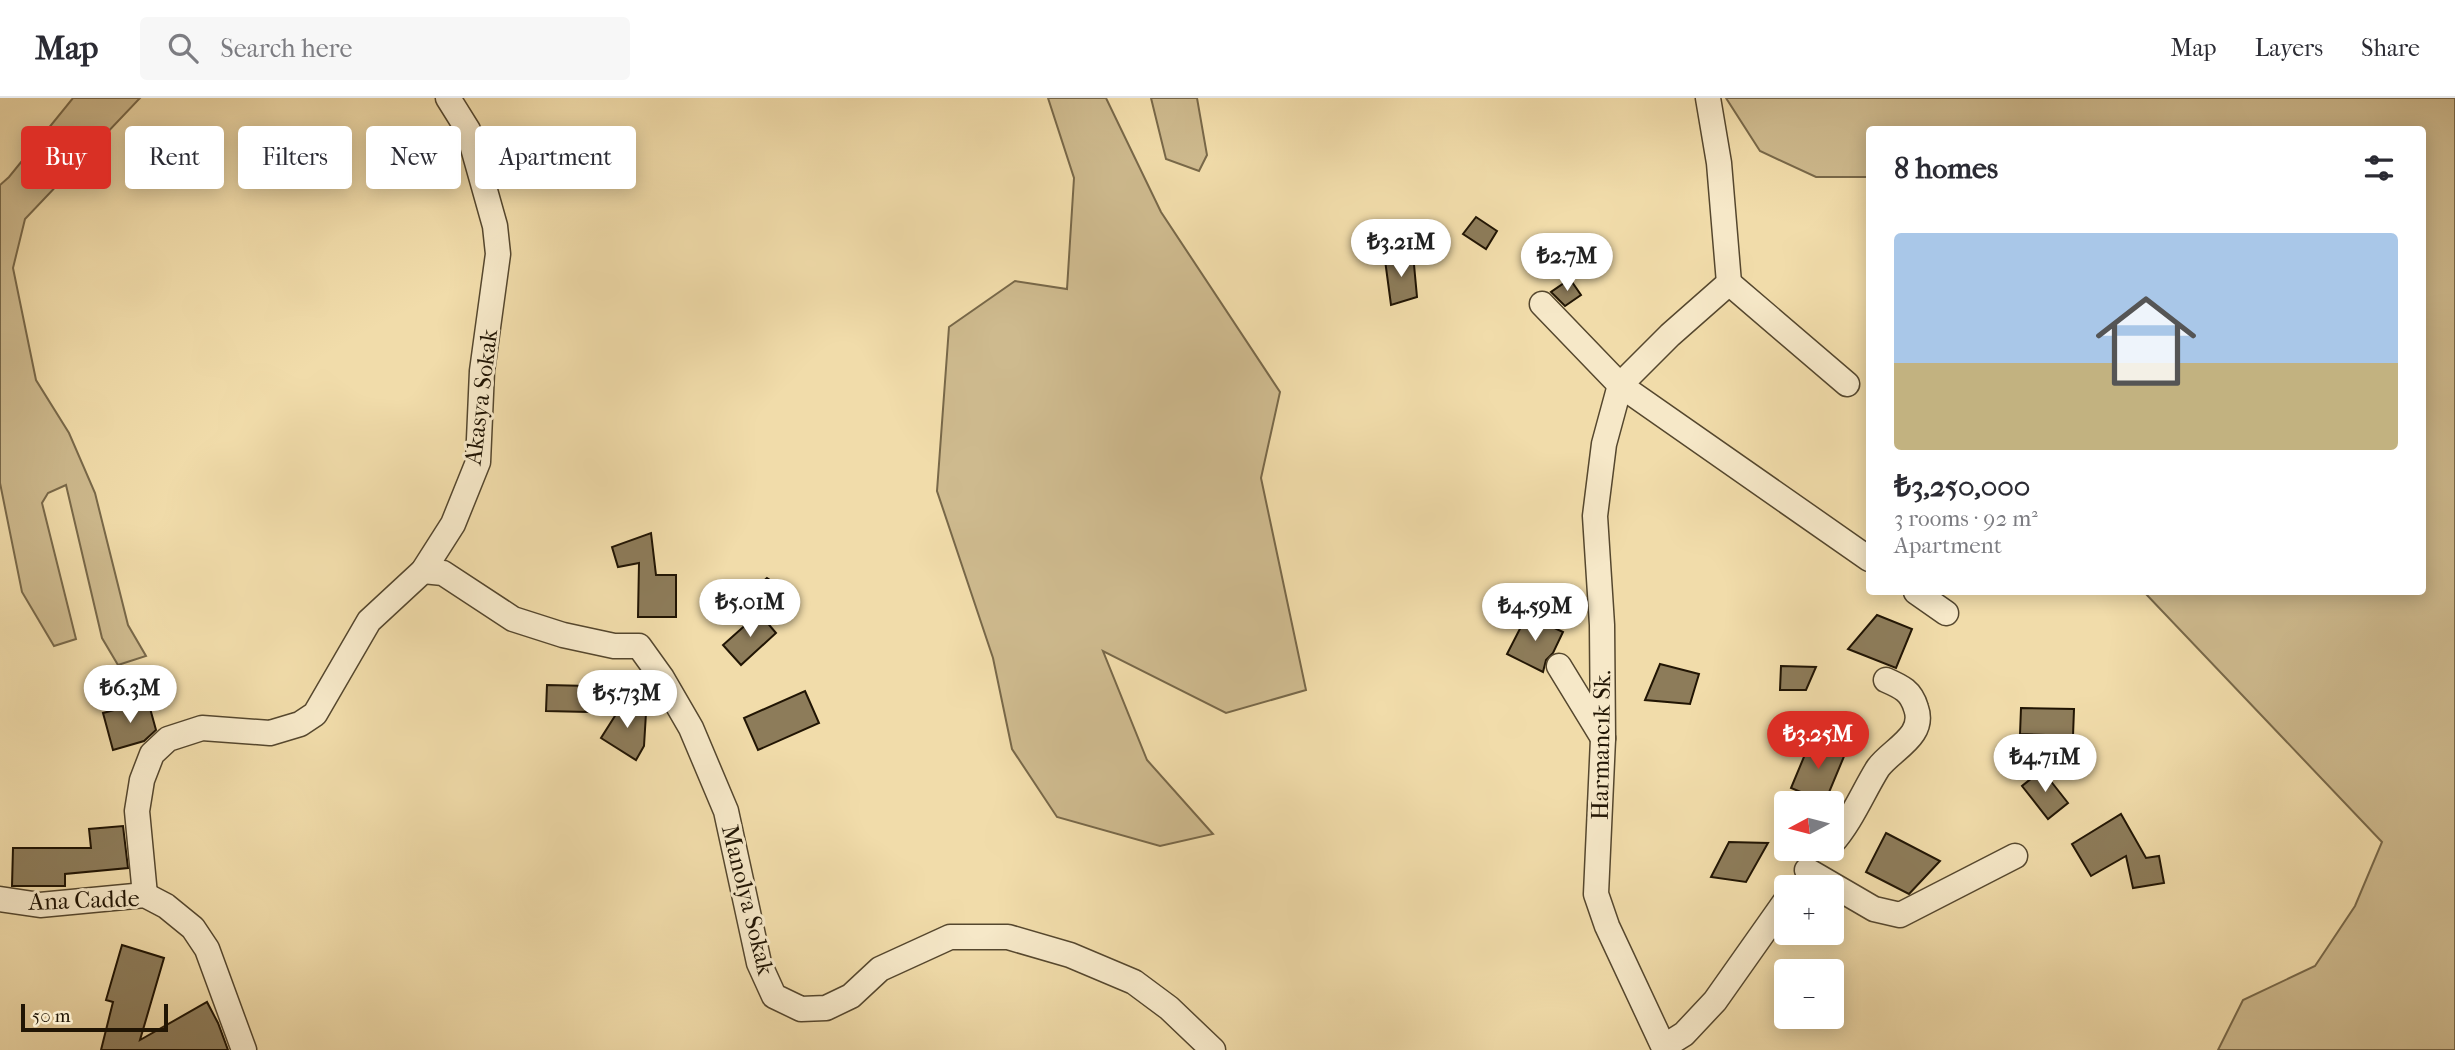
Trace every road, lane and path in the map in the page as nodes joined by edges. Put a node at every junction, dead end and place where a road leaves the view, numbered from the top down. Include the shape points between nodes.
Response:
1 (448, 98) edge
2 (1709, 98) edge
3 (1729, 283) junction
4 (1542, 304) dead end
5 (1847, 384) dead end
6 (1620, 386) junction
7 (1866, 557) edge
8 (423, 571) junction
9 (1920, 595) edge
10 (1946, 613) dead end
11 (1559, 666) dead end
12 (1886, 680) dead end
13 (1603, 739) junction
14 (1844, 824) edge
15 (2015, 856) dead end
16 (1817, 861) edge
17 (1804, 875) edge
18 (145, 895) junction
19 (1844, 897) edge
20 (0, 899) edge
21 (1774, 917) edge
22 (1665, 1048) edge
23 (244, 1050) edge
24 (1213, 1050) edge

1 - 8 street, Akasya Sokak via 468,130 495,226 498,254 482,371 478,462 453,524
2 - 3 street
3 - 5 street
3 - 6 street, Harmancık Sk.
4 - 6 street
6 - 7 street
6 - 13 street, Harmancık Sk. via 1604,444 1595,516
8 - 18 street, Akasya Sokak via 369,621 315,714 270,733 202,728 168,739 152,754 136,811
8 - 24 street, Manolya Sokak via 443,573 513,619 614,646 639,646 691,728 726,811 759,963 774,996 801,1009 827,1008 851,996 880,969 950,937 1008,937 1070,955 1134,982
9 - 10 street
11 - 13 street
12 - 14 street via 1905,688 1919,716 1914,732 1880,765
13 - 22 street, Harmancık Sk. via 1596,894
15 - 19 street via 1900,915
16 - 17 street
18 - 20 street, Ana Cadde via 40,905
18 - 23 street, Ana Cadde via 193,928 207,949
21 - 22 street via 1715,1001

